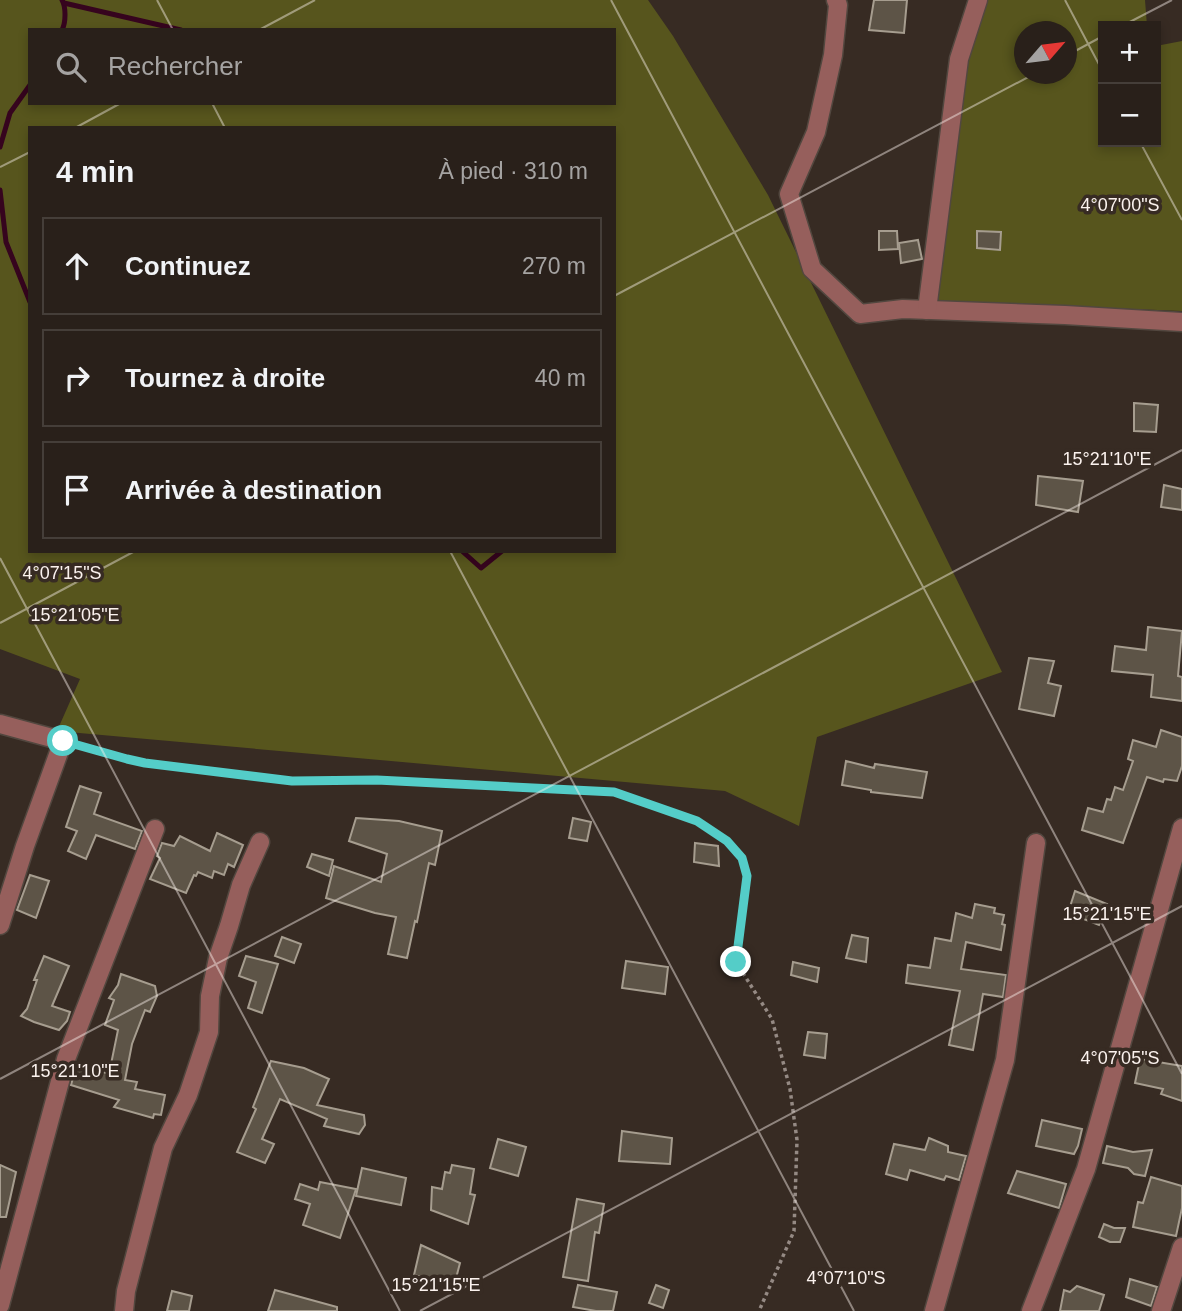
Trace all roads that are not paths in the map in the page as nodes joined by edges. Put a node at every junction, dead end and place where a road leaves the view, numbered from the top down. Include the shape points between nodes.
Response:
1 (836, 0) edge
2 (978, 0) edge
3 (928, 310) junction
4 (1182, 322) edge
5 (0, 724) edge
6 (1182, 828) edge
7 (155, 829) dead end
8 (260, 842) dead end
9 (1036, 843) dead end
10 (0, 925) edge
11 (1182, 1247) edge
12 (0, 1305) edge
13 (124, 1311) edge
14 (934, 1311) edge
15 (1031, 1311) edge
16 (1161, 1311) edge

1 - 3 street via 833,55 816,132 789,194 812,269 860,314
2 - 3 street via 959,59
3 - 4 street
5 - 10 street via 63,741
6 - 15 street via 1086,1169
7 - 12 street via 66,1059
8 - 13 street via 218,958 209,1032 188,1095 163,1147
9 - 14 street via 1004,1060
11 - 16 street

